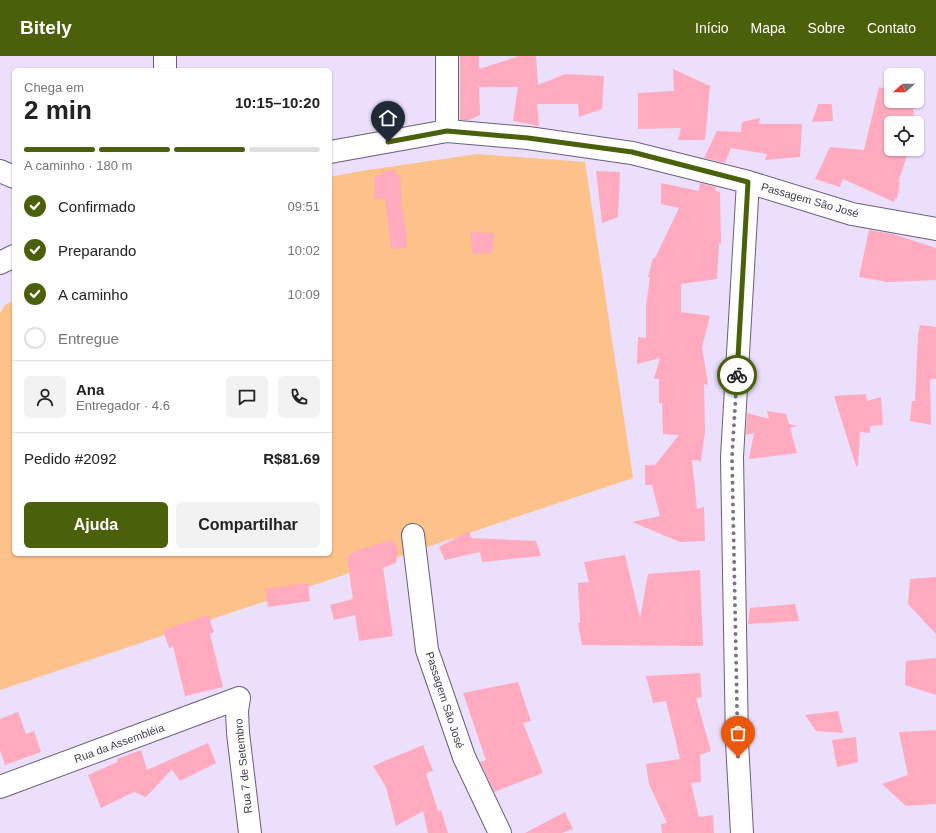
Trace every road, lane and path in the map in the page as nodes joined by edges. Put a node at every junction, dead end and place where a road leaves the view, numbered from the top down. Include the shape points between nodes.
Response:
1 (165, 56) edge
2 (447, 56) edge
3 (165, 68) edge
4 (447, 131) junction
5 (332, 152) edge
6 (0, 172) edge
7 (12, 176) edge
8 (748, 182) junction
9 (936, 229) edge
10 (12, 257) edge
11 (0, 263) edge
12 (413, 535) dead end
13 (239, 698) joint
14 (0, 787) edge
15 (250, 833) edge
16 (500, 833) edge
17 (742, 833) edge

1 - 3 street
2 - 4 street
4 - 5 street, Passagem São José
4 - 8 street, Passagem São José via 528,138 632,152
6 - 7 street
8 - 9 street, Passagem São José via 852,214
8 - 17 street via 732,457 737,742
10 - 11 street
12 - 16 street, Passagem São José via 427,650 464,758
13 - 14 street, Rua da Assembléia
13 - 15 street, Rua 7 de Setembro via 236,711

